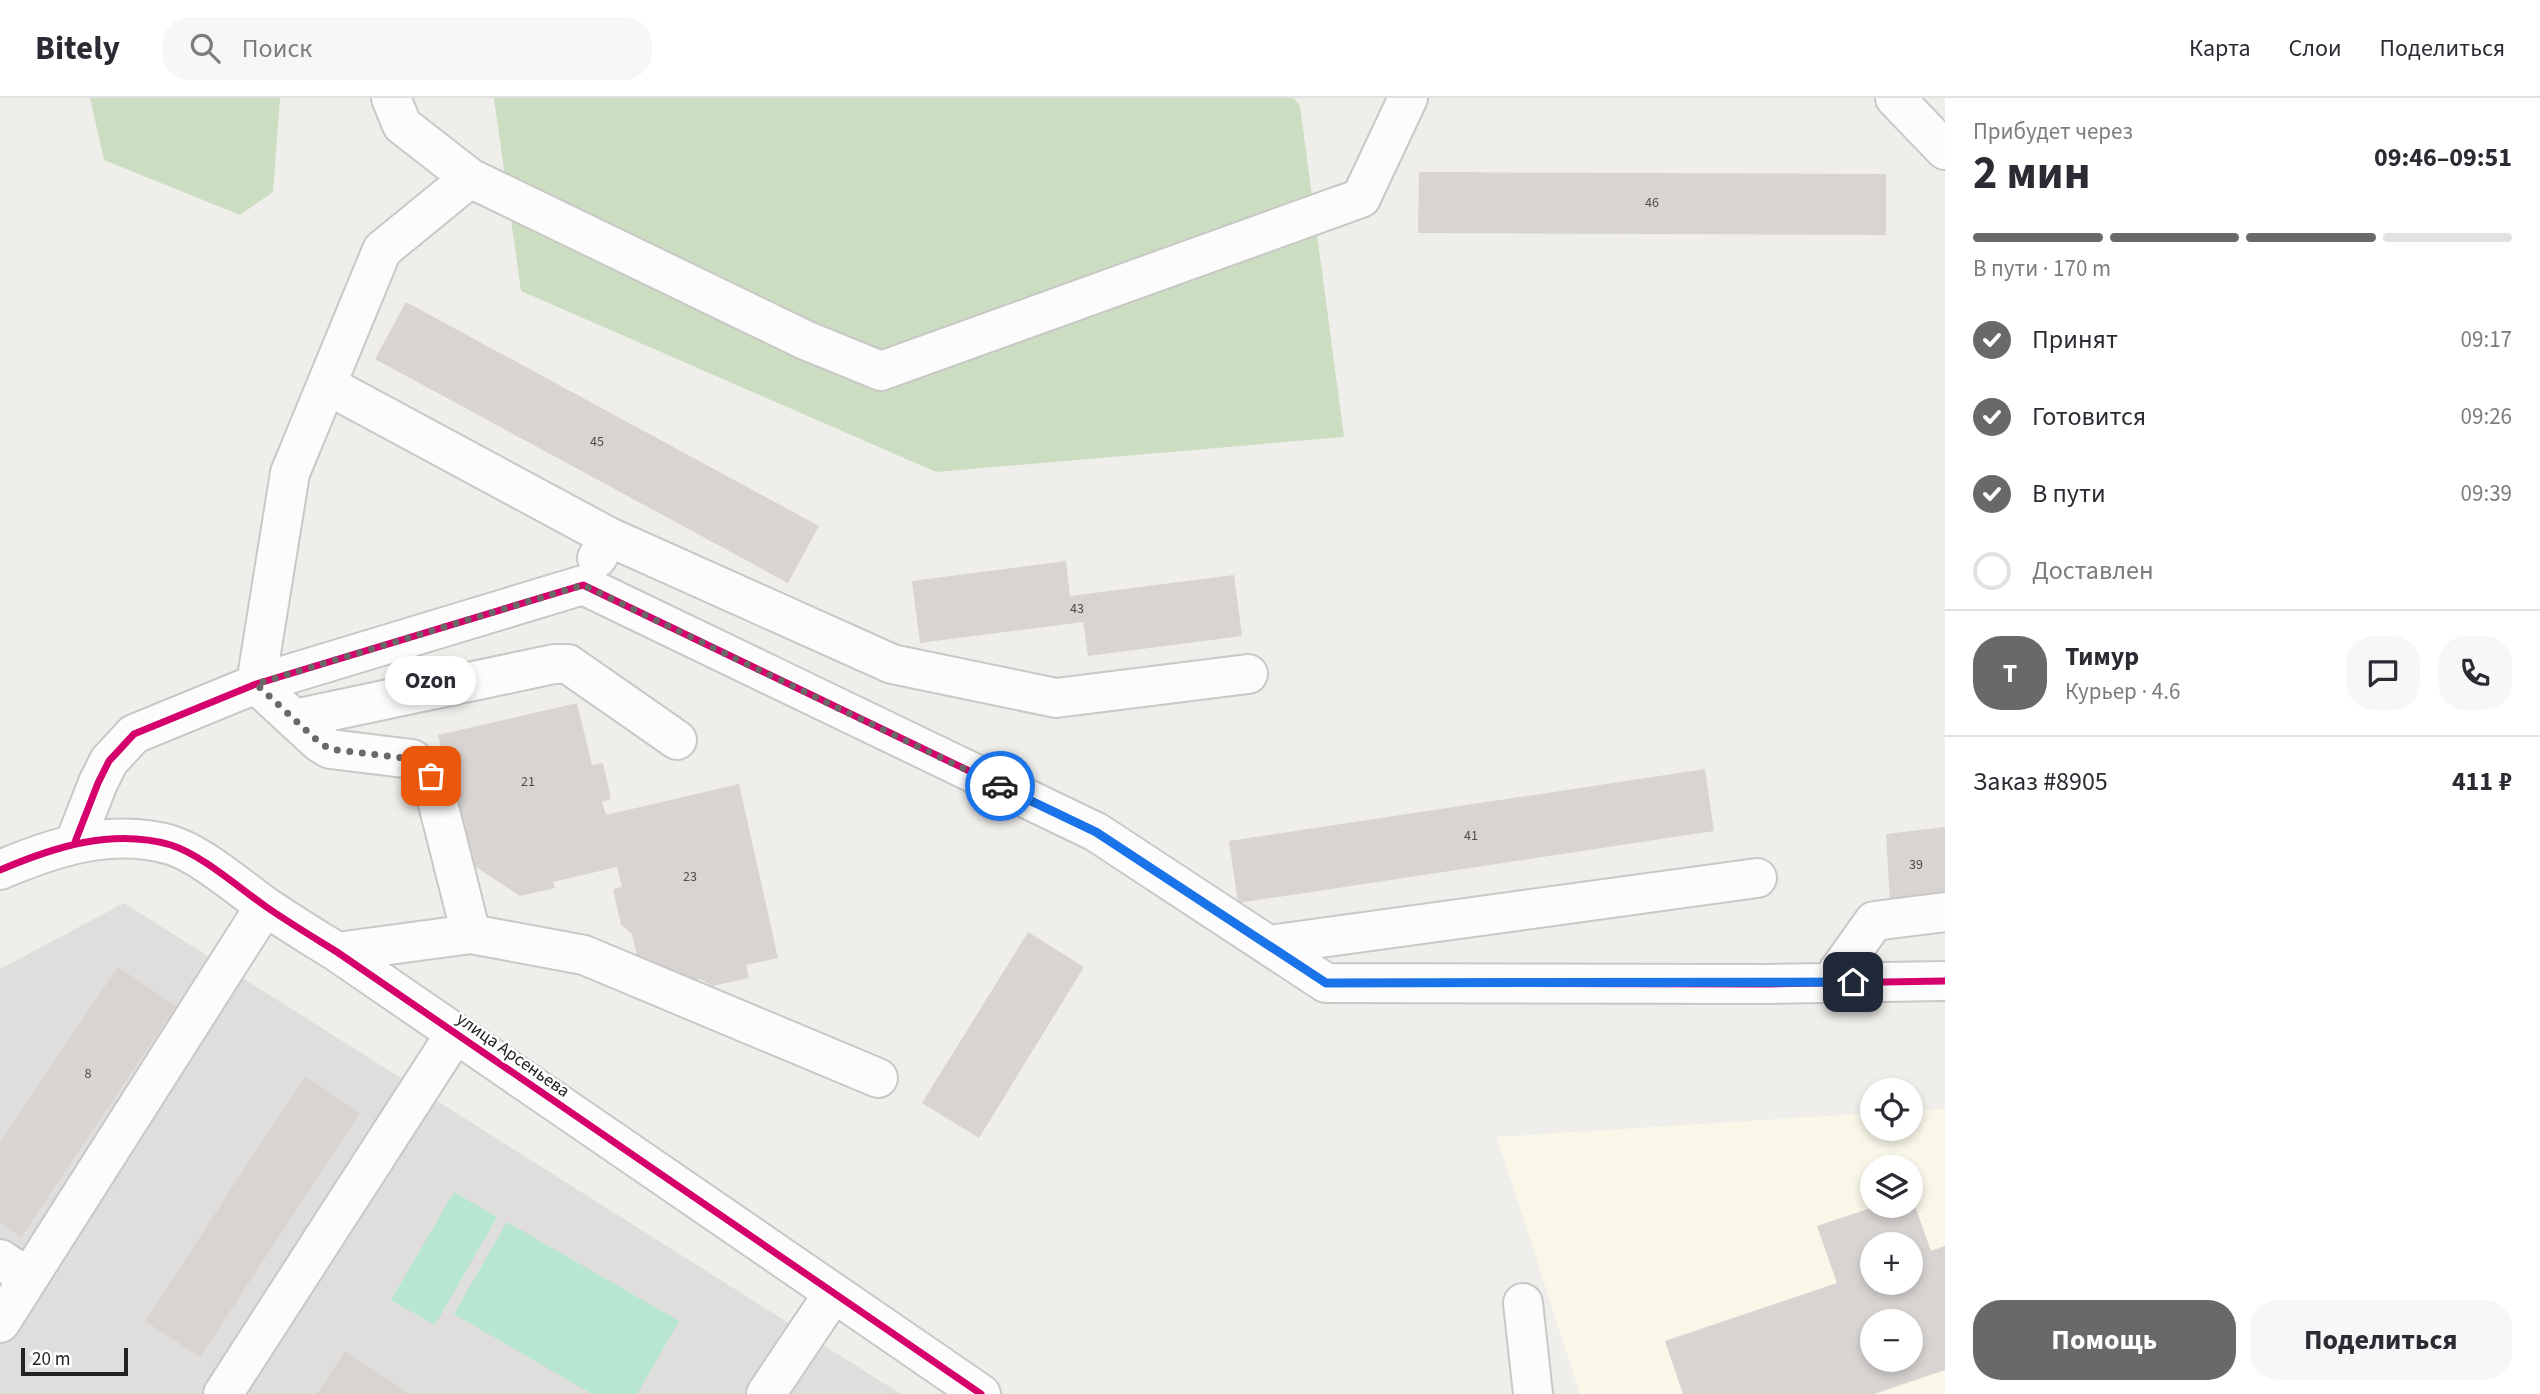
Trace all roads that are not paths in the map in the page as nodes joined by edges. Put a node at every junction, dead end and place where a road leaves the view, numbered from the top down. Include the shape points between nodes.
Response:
1 (391, 98) edge
2 (1408, 98) edge
3 (1895, 98) edge
4 (1945, 150) edge
5 (470, 178) junction
6 (327, 385) junction
7 (609, 537) junction
8 (583, 585) junction
9 (1248, 674) dead end
10 (256, 684) junction
11 (294, 719) junction
12 (677, 740) dead end
13 (75, 842) junction
14 (0, 870) edge
15 (1758, 878) dead end
16 (265, 906) junction
17 (1945, 912) edge
18 (471, 934) junction
19 (1269, 946) junction
20 (337, 952) junction
21 (1945, 981) edge
22 (1830, 983) junction
23 (455, 1034) junction
24 (878, 1078) dead end
25 (14, 1269) edge
26 (832, 1294) junction
27 (1523, 1303) dead end
28 (0, 1323) edge
29 (223, 1394) edge
30 (766, 1394) edge
31 (981, 1394) edge
32 (1533, 1394) edge

1 - 5 street via 402,125
2 - 5 street via 1361,198 881,370 805,340
3 - 4 street
5 - 6 street via 382,250
6 - 7 street
6 - 10 street via 290,473
7 - 8 street
7 - 9 street via 892,664 1056,698
8 - 10 street
8 - 19 street via 1096,832
10 - 11 street
10 - 13 street via 134,734 109,761
11 - 12 street via 568,664
11 - 18 street via 330,749 412,759 431,776
13 - 14 street, улица Арсеньева
13 - 16 street, улица Арсеньева via 126,838 172,846 218,871
15 - 19 street
16 - 20 street, улица Арсеньева
16 - 25 street
17 - 22 street via 1874,921
18 - 20 street
18 - 24 street via 584,955
19 - 22 street via 1326,983
20 - 23 street, улица Арсеньева
21 - 22 street
23 - 26 street, улица Арсеньева
23 - 29 street
25 - 28 street
26 - 30 street
26 - 31 street, улица Арсеньева
27 - 32 street

